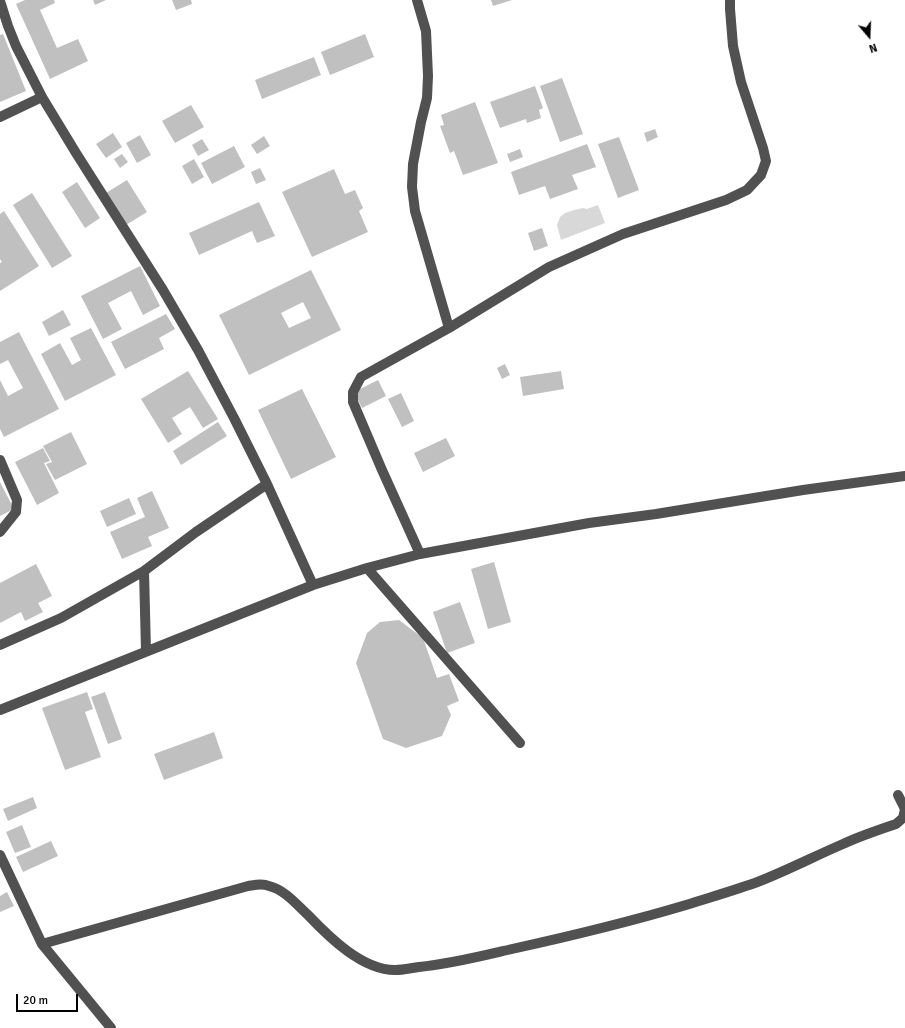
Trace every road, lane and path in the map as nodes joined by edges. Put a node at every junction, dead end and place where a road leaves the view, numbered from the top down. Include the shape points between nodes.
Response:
1 (417, 0) edge
2 (730, 0) edge
3 (0, 1) edge
4 (42, 97) junction
5 (0, 116) edge
6 (449, 328) junction
7 (0, 460) edge
8 (905, 476) edge
9 (267, 484) junction
10 (0, 532) edge
11 (420, 554) junction
12 (367, 568) junction
13 (144, 572) junction
14 (313, 585) junction
15 (0, 645) edge
16 (146, 651) junction
17 (0, 710) edge
18 (520, 742) dead end
19 (898, 795) dead end
20 (0, 855) edge
21 (42, 944) junction
22 (111, 1028) edge

1 - 6 street via 426,31 428,76 427,98 414,164 414,211
2 - 6 street via 733,46 741,82 766,161 761,175 748,190 726,200 623,234 548,267
3 - 4 street via 16,46
4 - 5 street
4 - 9 street via 198,350
6 - 11 street via 361,378 353,392 353,402
7 - 10 street via 17,500 16,512
8 - 11 street via 589,523
9 - 13 street via 196,532
9 - 14 street
11 - 12 street
12 - 14 street
12 - 18 street
13 - 15 street via 61,618
13 - 16 street
14 - 16 street
16 - 17 street
19 - 21 street via 905,809 903,818 896,824 844,843 759,881 656,914 440,965 396,970 371,965 324,932 282,891 262,884
20 - 21 street
21 - 22 street

